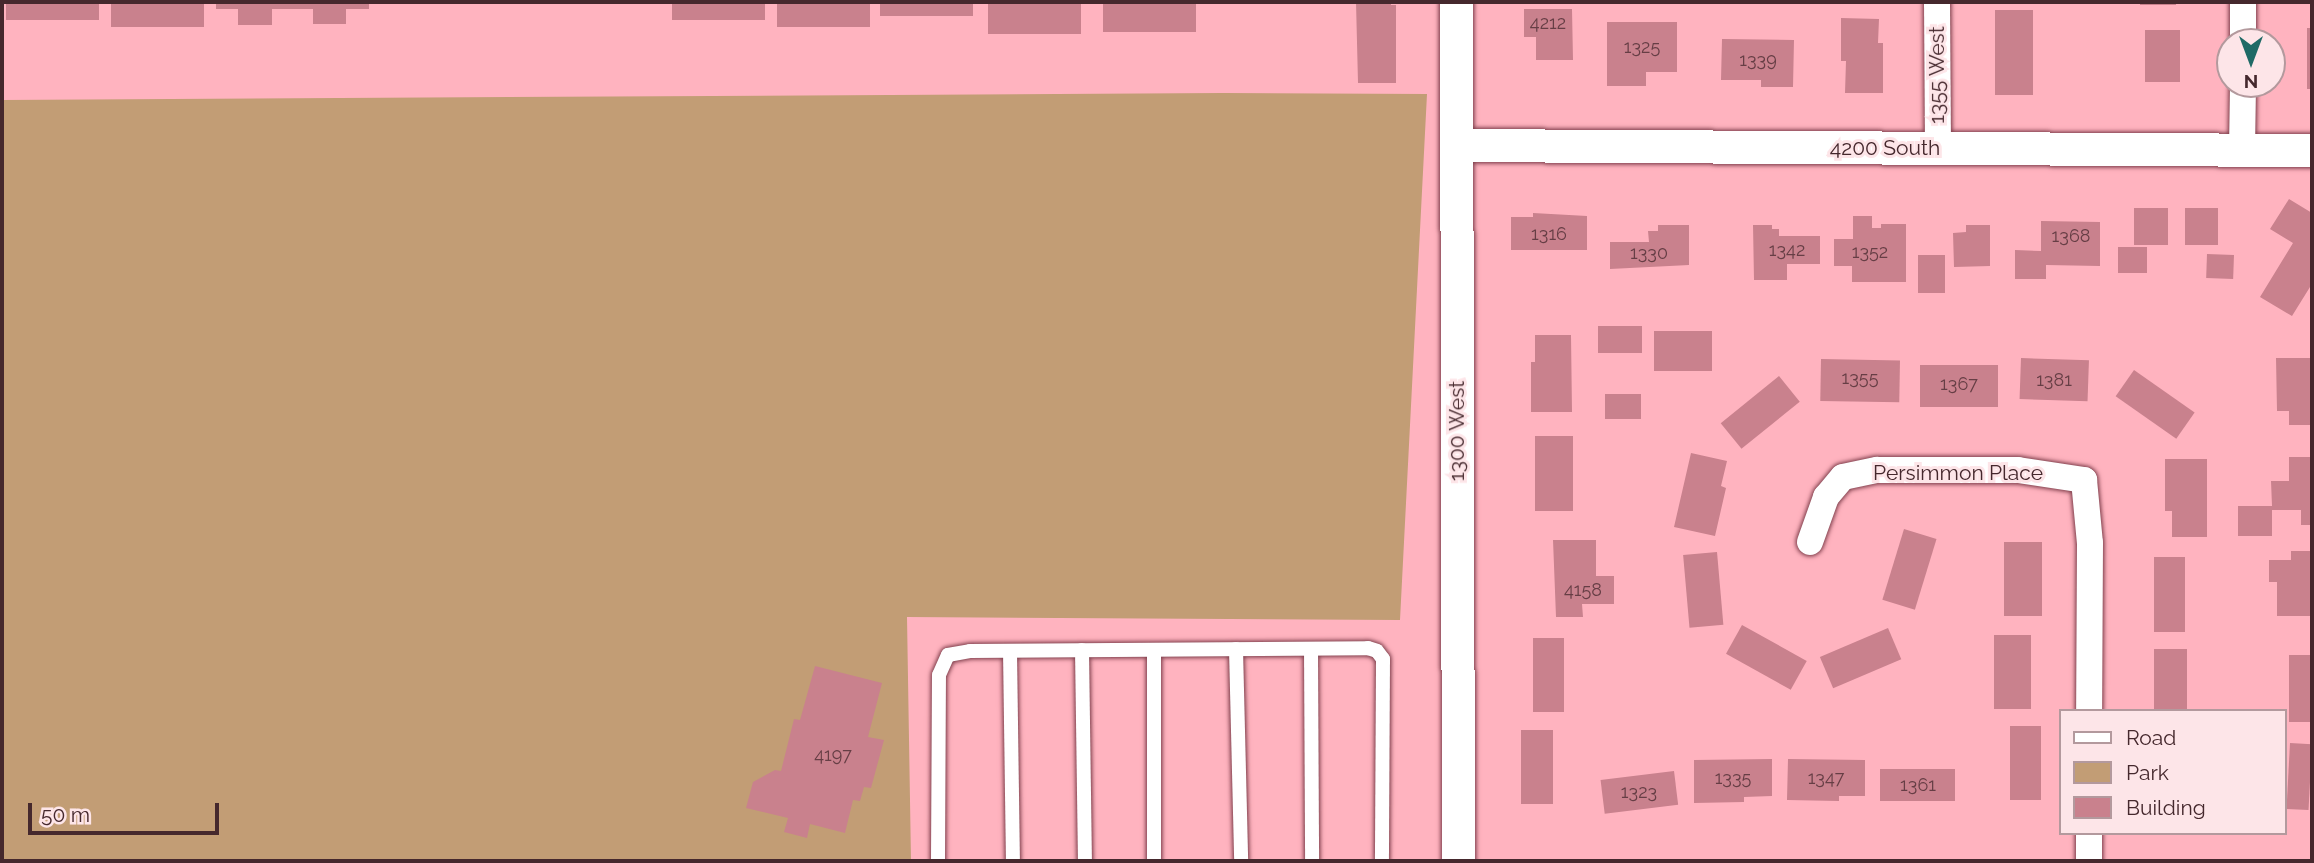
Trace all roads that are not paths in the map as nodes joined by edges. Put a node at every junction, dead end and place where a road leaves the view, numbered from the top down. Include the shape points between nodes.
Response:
1 (1456, 2) edge
2 (1937, 2) edge
3 (2243, 2) edge
4 (2243, 28) edge
5 (2243, 98) edge
6 (1458, 145) junction
7 (1938, 149) junction
8 (2242, 150) junction
9 (2312, 150) edge
10 (1810, 542) dead end
11 (1236, 649) junction
12 (1311, 649) junction
13 (1082, 650) junction
14 (1154, 650) junction
15 (1010, 651) junction
16 (2089, 709) edge
17 (2089, 835) edge
18 (938, 861) edge
19 (1013, 861) edge
20 (1085, 861) edge
21 (1154, 861) edge
22 (1241, 861) edge
23 (1312, 861) edge
24 (1381, 861) edge
25 (1458, 861) edge
26 (2089, 861) edge

1 - 6 street, 1300 West
2 - 7 street, 1355 West
3 - 4 street
5 - 8 street
6 - 7 street, 4200 South
6 - 25 street, 1300 West
7 - 8 street, 4200 South
8 - 9 street, 4200 South
10 - 16 street, Persimmon Place via 1826,497 1843,477 1877,470 2018,470 2084,480 2090,543
11 - 12 lane
11 - 14 lane
11 - 22 lane
12 - 23 lane
12 - 24 lane via 1368,648 1383,659
13 - 14 lane
13 - 15 lane
13 - 20 lane
14 - 21 lane
15 - 18 lane via 948,655 941,665
15 - 19 lane
17 - 26 street

